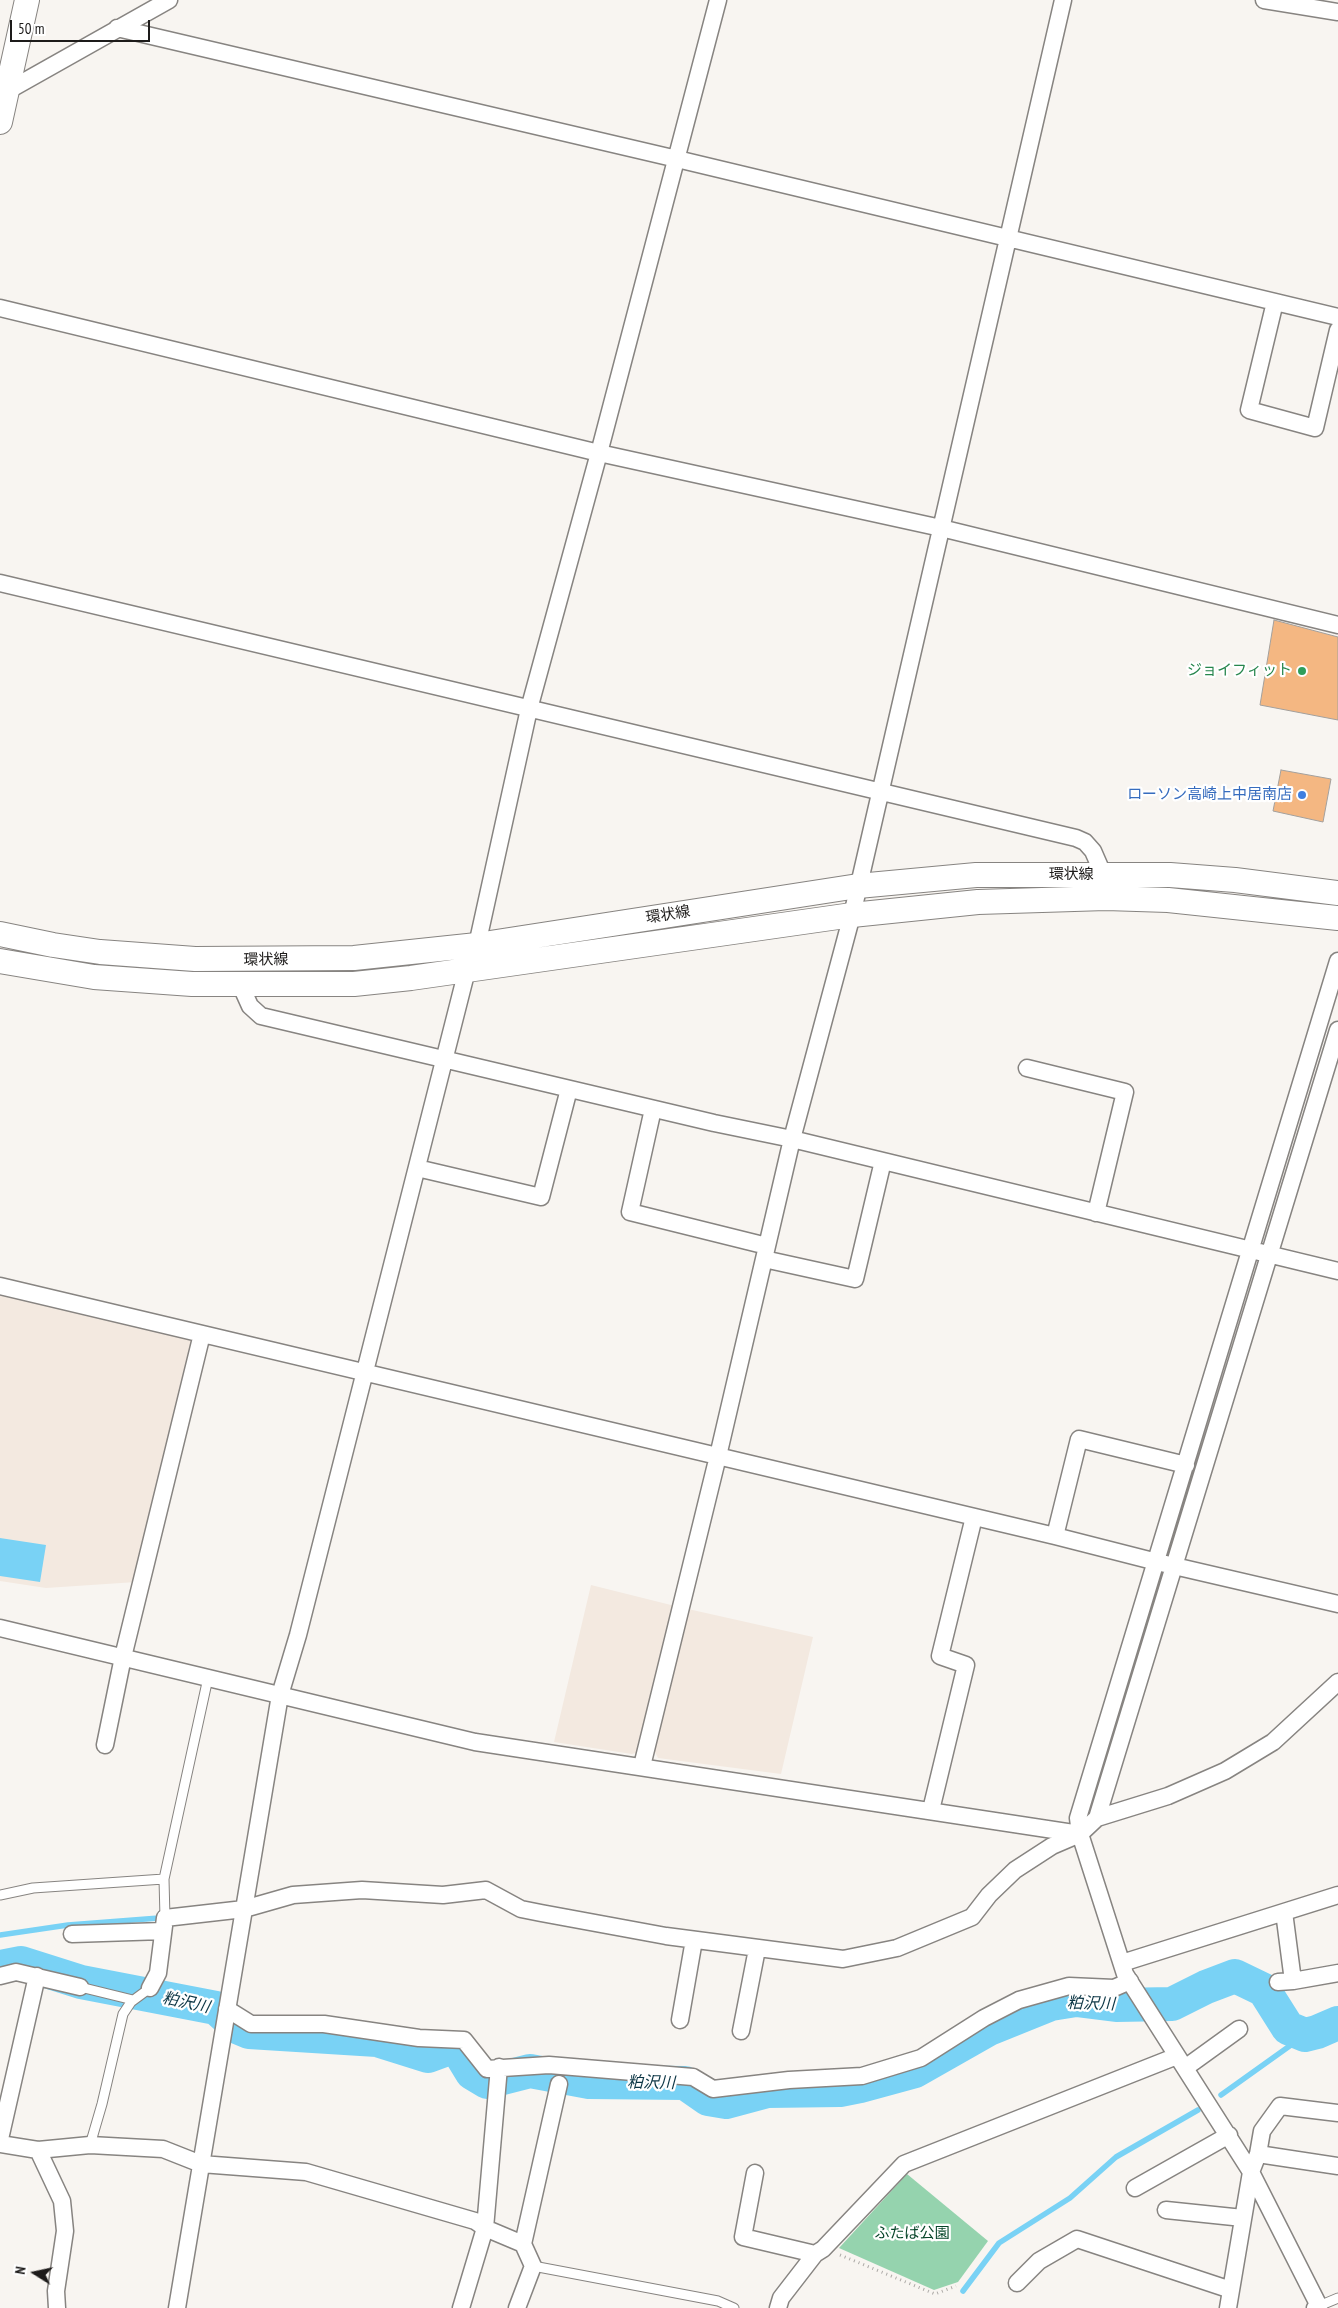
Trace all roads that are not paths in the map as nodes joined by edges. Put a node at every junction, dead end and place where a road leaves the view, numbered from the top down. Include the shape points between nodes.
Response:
1 (27, 0) edge
2 (169, 0) edge
3 (718, 0) edge
4 (1063, 0) edge
5 (1264, 0) edge
6 (1338, 12) edge
7 (117, 28) junction
8 (3, 94) edge
9 (0, 122) edge
10 (677, 159) junction
11 (1008, 239) junction
12 (1275, 302) junction
13 (0, 308) edge
14 (1338, 317) edge
15 (1338, 330) edge
16 (599, 453) junction
17 (940, 528) junction
18 (0, 583) edge
19 (1338, 625) edge
20 (529, 709) junction
21 (880, 791) junction
22 (1103, 874) junction
23 (858, 886) junction
24 (1338, 893) edge
25 (852, 915) junction
26 (1338, 918) edge
27 (0, 934) edge
28 (477, 945) junction
29 (0, 961) edge
30 (1338, 961) edge
31 (467, 970) junction
32 (241, 986) junction
33 (1338, 1030) edge
34 (445, 1059) junction
35 (1027, 1068) dead end
36 (569, 1089) junction
37 (653, 1109) junction
38 (792, 1139) junction
39 (883, 1161) junction
40 (417, 1168) junction
41 (1096, 1214) junction
42 (1251, 1251) junction
43 (766, 1253) junction
44 (1269, 1256) junction
45 (1338, 1271) edge
46 (0, 1286) edge
47 (202, 1334) junction
48 (364, 1373) junction
49 (718, 1456) junction
50 (1186, 1464) junction
51 (974, 1517) junction
52 (1055, 1536) junction
53 (1157, 1562) junction
54 (1175, 1566) junction
55 (1338, 1604) edge
56 (0, 1628) edge
57 (123, 1657) junction
58 (208, 1678) junction
59 (1338, 1682) edge
60 (280, 1696) junction
61 (105, 1745) dead end
62 (642, 1766) junction
63 (931, 1810) junction
64 (1097, 1818) junction
65 (1080, 1834) junction
66 (164, 1879) junction
67 (0, 1895) edge
68 (1338, 1895) edge
69 (244, 1909) junction
70 (1284, 1912) junction
71 (164, 1924) junction
72 (72, 1934) dead end
73 (694, 1940) junction
74 (757, 1948) junction
75 (1122, 1963) junction
76 (1338, 1973) edge
77 (0, 1976) edge
78 (37, 1976) junction
79 (1130, 1981) junction
80 (80, 1987) joint
81 (150, 1988) joint
82 (133, 2000) junction
83 (227, 2009) junction
84 (680, 2020) dead end
85 (1240, 2029) dead end
86 (741, 2031) dead end
87 (1181, 2062) junction
88 (499, 2067) junction
89 (558, 2084) dead end
90 (1338, 2113) edge
91 (1229, 2135) junction
92 (0, 2139) edge
93 (0, 2144) edge
94 (90, 2145) junction
95 (38, 2150) junction
96 (1258, 2154) junction
97 (201, 2164) junction
98 (1338, 2166) edge
99 (1251, 2172) junction
100 (755, 2173) dead end
101 (1135, 2188) dead end
102 (1166, 2210) dead end
103 (1243, 2218) junction
104 (485, 2228) junction
105 (523, 2244) junction
106 (819, 2251) junction
107 (533, 2266) junction
108 (1017, 2283) dead end
109 (1231, 2290) junction
110 (1338, 2298) edge
111 (1317, 2307) edge
112 (57, 2308) edge
113 (177, 2308) edge
114 (461, 2308) edge
115 (516, 2308) edge
116 (734, 2308) edge
117 (778, 2308) edge
118 (1228, 2308) edge

1 - 8 street
2 - 7 street
3 - 10 street
4 - 11 street
5 - 6 street
7 - 8 street
7 - 10 street
8 - 9 street
10 - 11 street
10 - 16 street
11 - 12 street
11 - 17 street
12 - 14 street
12 - 15 street via 1249,410 1315,428
13 - 16 street
16 - 17 street
16 - 20 street
17 - 19 street
17 - 21 street
18 - 20 street
20 - 21 street
20 - 28 street
21 - 22 street via 1076,838 1093,851
21 - 23 street
22 - 23 street, 環状線 via 976,875
22 - 24 street, 環状線 via 1235,880
23 - 25 street
23 - 28 street, 環状線
25 - 26 street, 環状線 via 978,902 1106,898 1229,905
25 - 31 street, 環状線
25 - 38 street
27 - 28 street, 環状線 via 100,952 214,960 354,958
29 - 32 street, 環状線 via 94,977
30 - 42 street
31 - 32 street, 環状線 via 354,984
31 - 34 street
32 - 34 street via 250,1006 261,1016
33 - 44 street
34 - 36 street
34 - 40 street
35 - 41 street via 1126,1092
36 - 37 street
36 - 40 street via 541,1197
37 - 38 street
37 - 43 street via 630,1212
38 - 39 street
38 - 43 street
39 - 41 street
39 - 43 street via 855,1279
40 - 48 street
41 - 42 street
42 - 44 street
42 - 50 street
43 - 49 street
44 - 45 street
44 - 54 street
46 - 47 street
47 - 48 street
47 - 57 street
48 - 49 street
48 - 60 street
49 - 51 street
49 - 62 street
50 - 52 street via 1079,1439
50 - 53 street
51 - 52 street
51 - 63 street via 940,1656 966,1665
52 - 53 street
53 - 54 street
53 - 65 street via 1078,1818
54 - 55 street
54 - 64 street
56 - 57 street
57 - 58 street
57 - 61 street
58 - 60 street
58 - 66 lane
59 - 64 street via 1273,1742 1225,1771 1168,1796
60 - 62 street via 475,1742
60 - 69 street
62 - 63 street
63 - 65 street
64 - 65 street
65 - 74 street via 1052,1846 1015,1870 972,1917 897,1948 843,1959
65 - 75 street
66 - 67 lane via 33,1888
66 - 71 lane
68 - 70 street
69 - 71 street
69 - 73 street via 303,1895 362,1890 443,1895 486,1890 521,1909
69 - 83 street
70 - 75 street
70 - 76 street via 1286,1981
71 - 72 street
71 - 81 street via 158,1973
73 - 74 street
73 - 84 street
74 - 86 street
75 - 79 street
77 - 78 street via 16,1972
78 - 80 street
78 - 92 street
79 - 87 street
79 - 88 street via 1114,1988 1069,1986 1019,2000 921,2058 862,2076 713,2089 693,2077 549,2064
80 - 82 lane
81 - 82 lane
82 - 94 lane via 123,2014
83 - 88 street via 251,2024 324,2024 419,2038 464,2040 486,2069
83 - 97 street
85 - 87 street
87 - 91 street
87 - 106 street via 904,2164
88 - 104 street
89 - 105 street
90 - 96 street via 1280,2106 1262,2131
91 - 99 street
91 - 101 street
93 - 95 street
94 - 95 street
94 - 97 street via 163,2149
95 - 112 street via 62,2201 65,2231 56,2291
96 - 98 street
96 - 99 street
97 - 104 street via 306,2172 474,2220
97 - 113 street
99 - 103 street
99 - 111 street
100 - 106 street via 743,2236
102 - 103 street
103 - 109 street
104 - 105 street
104 - 114 street
105 - 107 street
106 - 117 street via 781,2298
107 - 115 street
107 - 116 lane via 718,2301
108 - 109 street via 1039,2261 1077,2239
109 - 118 street
110 - 111 lane

